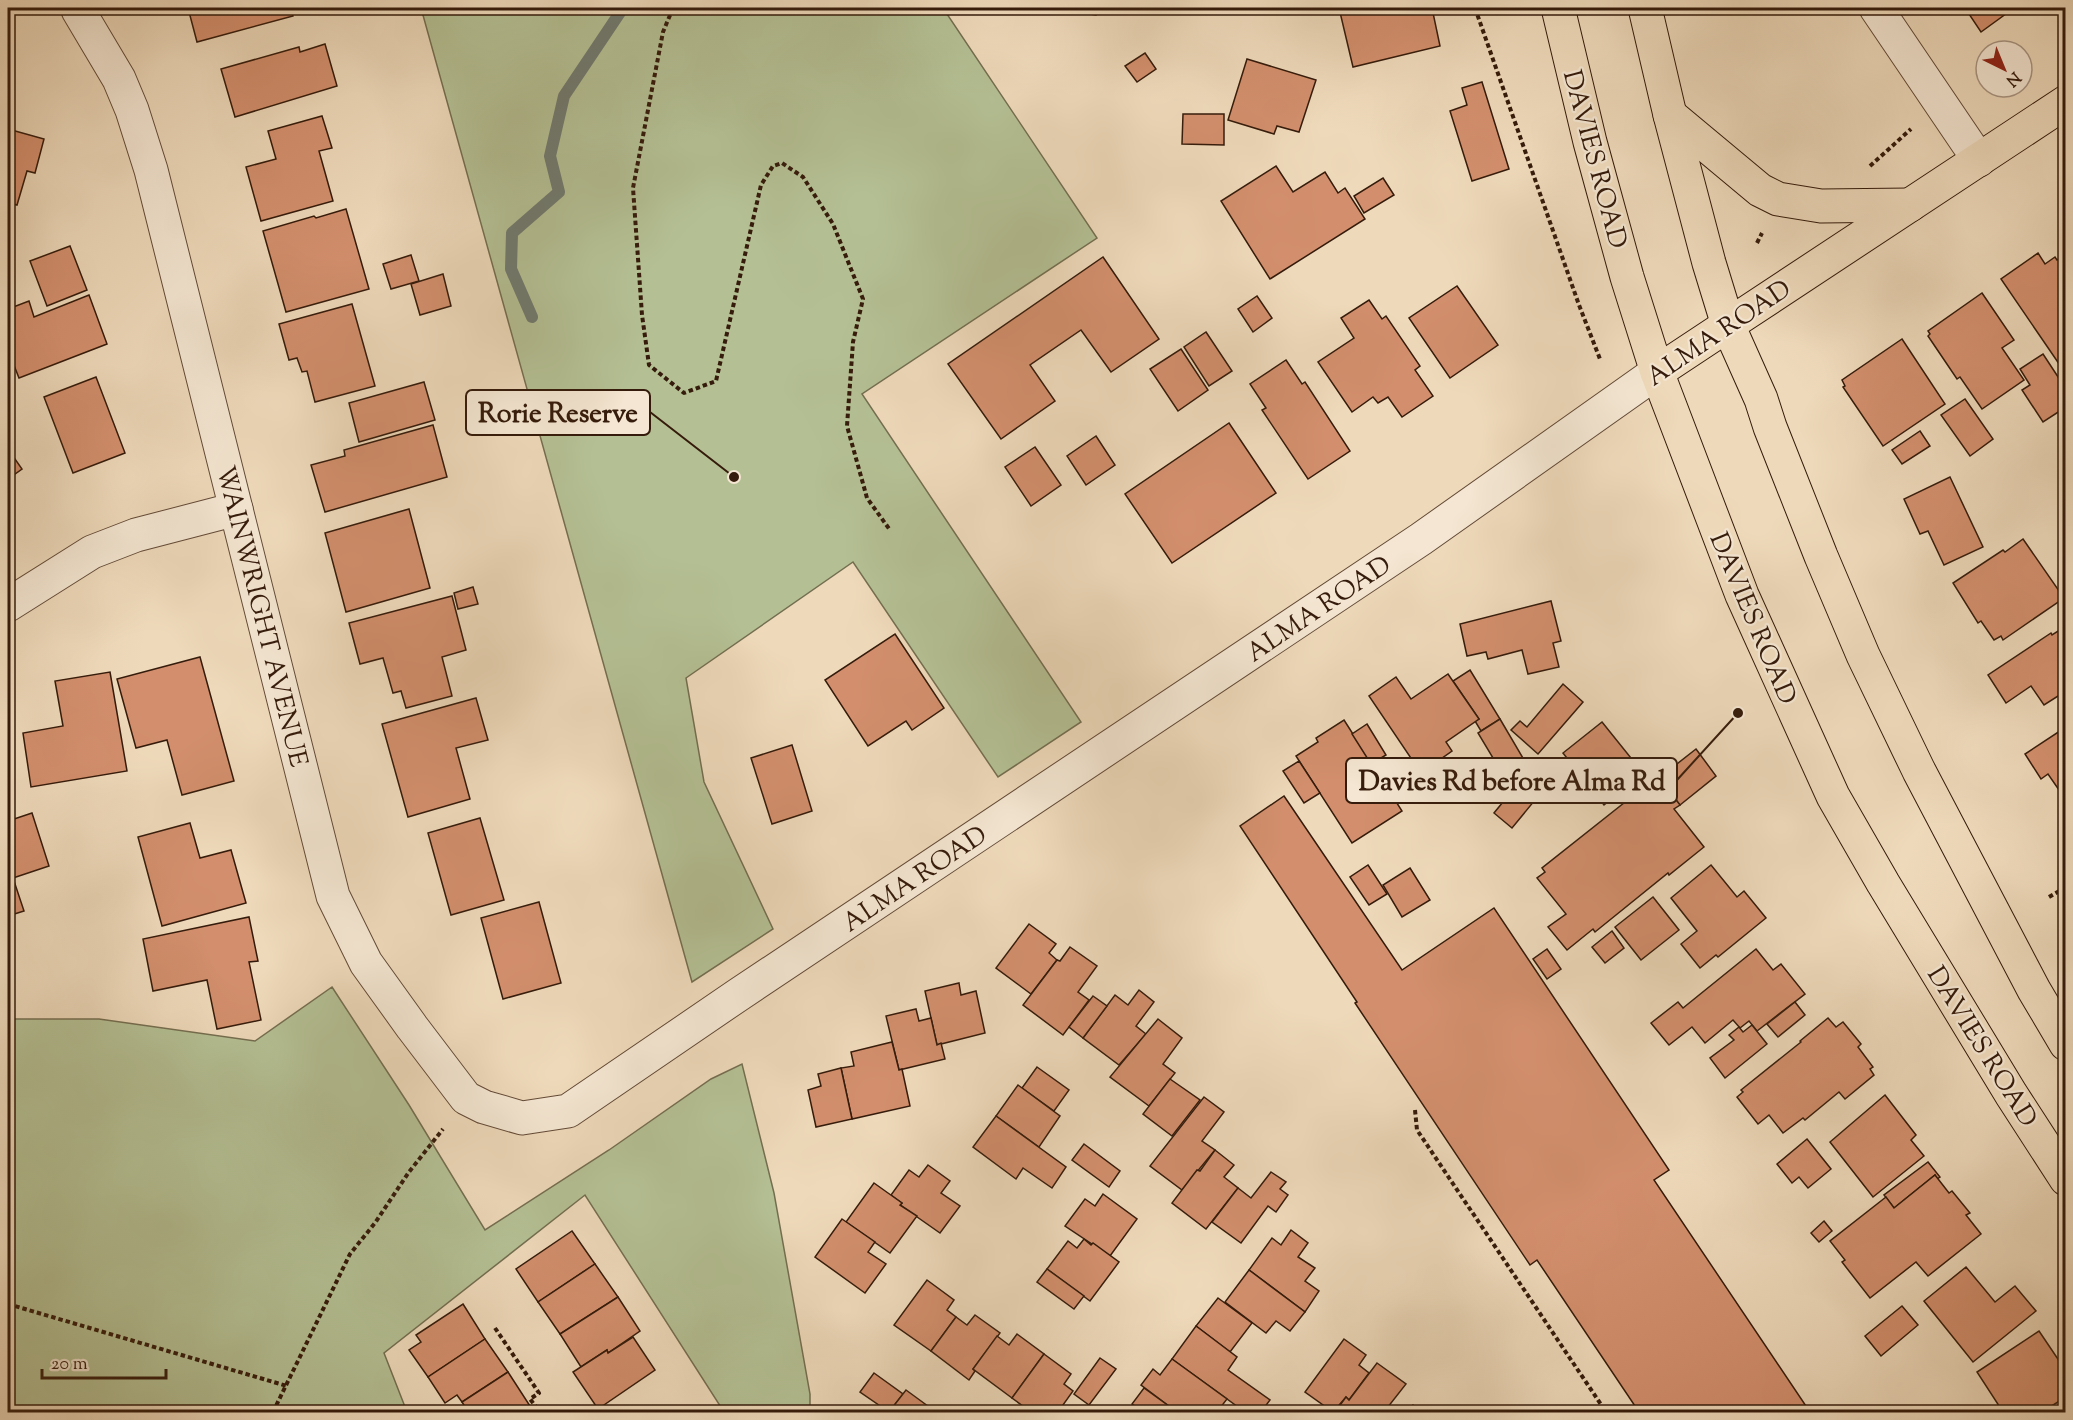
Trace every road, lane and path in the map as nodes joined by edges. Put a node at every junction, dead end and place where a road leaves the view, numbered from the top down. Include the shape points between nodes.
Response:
1 (673, 8) edge
2 (1475, 8) edge
3 (1558, 8) edge
4 (1646, 8) edge
5 (1876, 8) edge
6 (78, 10) dead end
7 (2066, 102) edge
8 (1943, 107) junction
9 (1670, 115) junction
10 (1979, 160) junction
11 (1866, 168) dead end
12 (1778, 199) junction
13 (1910, 205) junction
14 (1757, 243) dead end
15 (1728, 324) junction
16 (1600, 359) dead end
17 (1657, 372) junction
18 (236, 509) junction
19 (890, 531) dead end
20 (8, 606) edge
21 (2066, 887) edge
22 (2049, 897) dead end
23 (2066, 1044) edge
24 (466, 1098) junction
25 (1416, 1110) dead end
26 (568, 1111) joint
27 (2066, 1179) edge
28 (8, 1304) edge
29 (495, 1328) dead end
30 (287, 1386) junction
31 (273, 1413) edge
32 (540, 1413) edge
33 (1606, 1413) edge

1 - 19 path via 663,32 633,188 649,365 684,393 716,381 761,185 773,166 782,163 803,177 833,224 863,299 853,342 847,426 867,498
2 - 16 path
3 - 17 main road, DAVIES ROAD via 1593,153
4 - 9 main road
5 - 8 street
6 - 18 street, WAINWRIGHT AVENUE via 119,78 151,170
7 - 10 main road, ALMA ROAD
8 - 10 street
8 - 11 path
9 - 12 main road via 1760,190
9 - 15 main road
10 - 13 main road, ALMA ROAD
12 - 13 main road via 1821,206
12 - 14 path
13 - 15 main road, ALMA ROAD
15 - 17 main road, ALMA ROAD
15 - 23 main road via 1863,655 1973,876
17 - 26 street, ALMA ROAD via 1421,539
17 - 27 main road, DAVIES ROAD via 1742,596 1833,796 2010,1094
18 - 20 street via 136,535 92,552
18 - 24 street, WAINWRIGHT AVENUE via 333,896 366,963
21 - 22 path
24 - 26 street, WAINWRIGHT AVENUE via 522,1118
24 - 30 path via 350,1254
25 - 33 path via 1417,1130
28 - 30 path
29 - 32 path via 539,1393 530,1398
30 - 31 path

